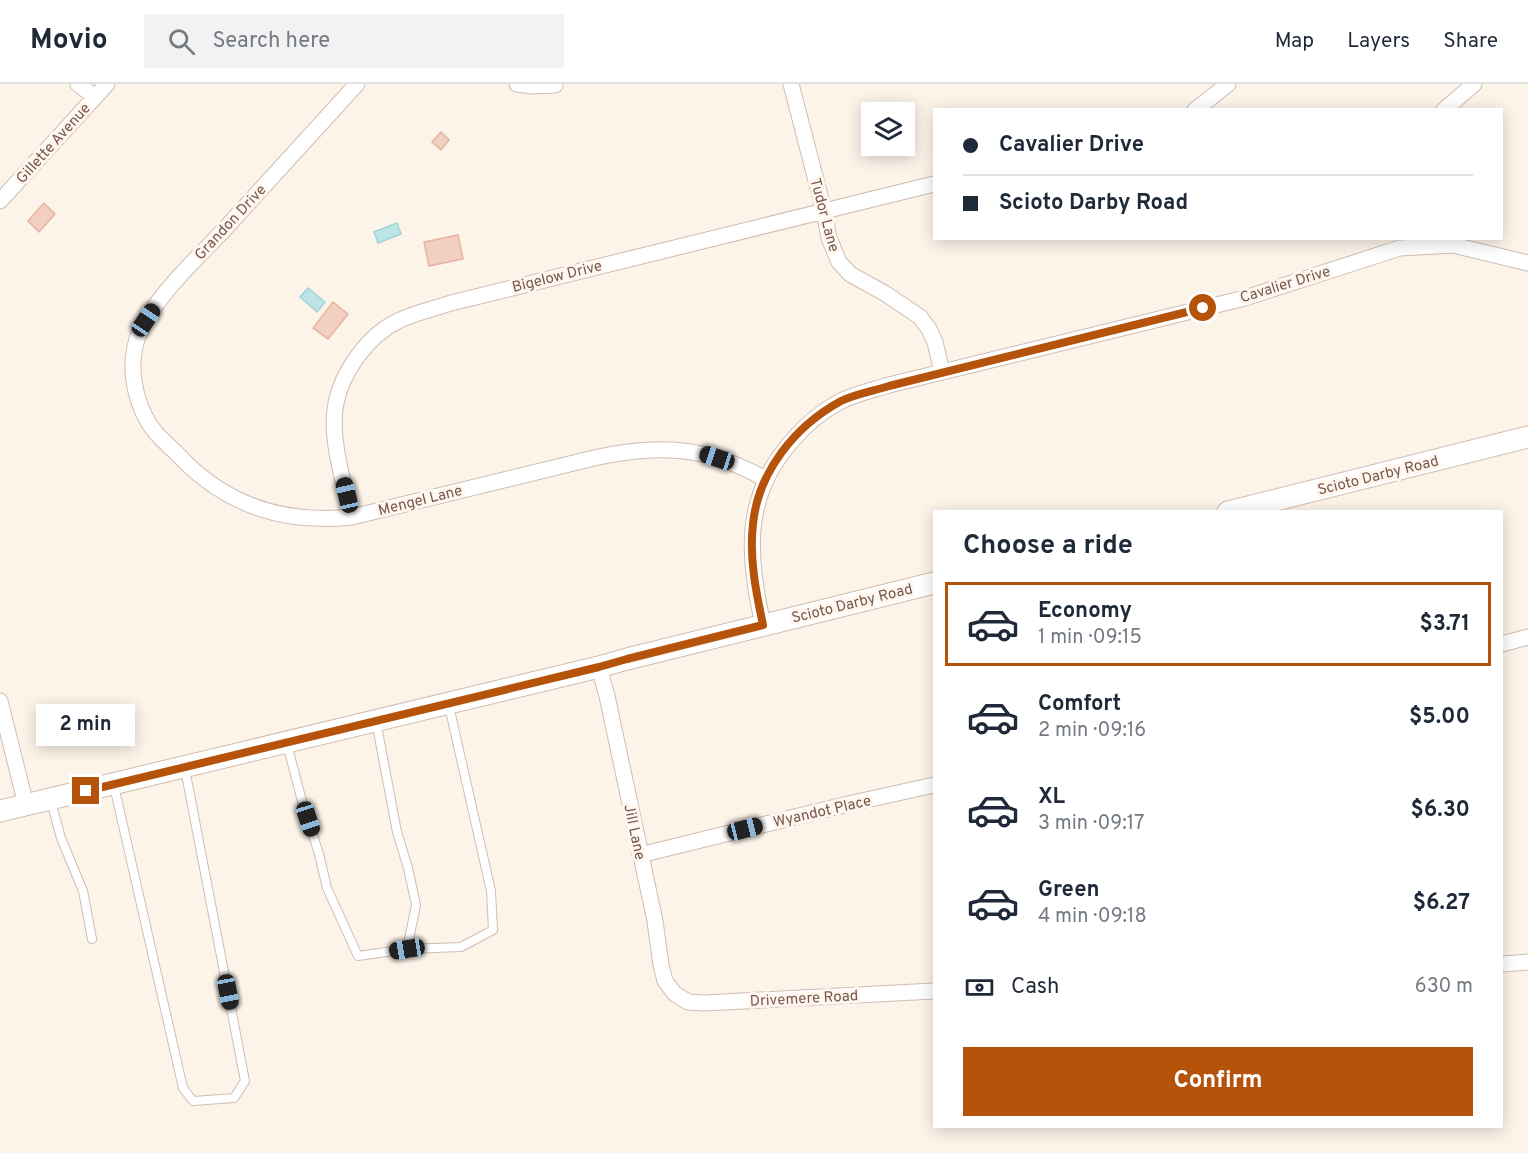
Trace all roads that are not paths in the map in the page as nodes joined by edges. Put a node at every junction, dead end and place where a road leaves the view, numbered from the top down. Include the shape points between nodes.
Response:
1 (78, 84) edge
2 (107, 84) edge
3 (357, 84) edge
4 (518, 84) edge
5 (791, 84) edge
6 (1228, 84) edge
7 (1474, 84) edge
8 (555, 85) edge
9 (95, 97) junction
10 (1198, 108) edge
11 (1446, 108) edge
12 (933, 184) edge
13 (0, 201) edge
14 (824, 211) junction
15 (1399, 243) edge
16 (1528, 263) edge
17 (942, 372) junction
18 (134, 376) joint
19 (1528, 437) edge
20 (765, 479) junction
21 (1236, 510) edge
22 (352, 517) junction
23 (933, 583) edge
24 (763, 625) junction
25 (1528, 637) edge
26 (1503, 644) edge
27 (599, 667) junction
28 (0, 701) edge
29 (448, 704) junction
30 (376, 721) junction
31 (286, 742) junction
32 (184, 767) junction
33 (114, 784) junction
34 (933, 785) edge
35 (51, 799) junction
36 (26, 805) junction
37 (0, 811) edge
38 (640, 855) junction
39 (92, 939) dead end
40 (407, 949) junction
41 (1528, 962) edge
42 (1503, 964) edge
43 (933, 991) edge
44 (675, 994) joint

1 - 9 street
2 - 9 street, Gillette Avenue
3 - 18 street, Grandon Drive via 155,307 136,341
4 - 8 street
5 - 14 street, Tudor Lane
6 - 10 street
7 - 11 street
9 - 13 street, Gillette Avenue
12 - 14 street, Bigelow Drive
14 - 17 street, Tudor Lane via 839,262 850,274 920,317 935,342
14 - 22 street, Bigelow Drive via 451,303 379,332 351,366 335,404 337,451
15 - 16 street, Cavalier Drive via 1453,245
15 - 17 street, Cavalier Drive via 1245,298
17 - 20 street, Cavalier Drive via 834,405 800,430
18 - 22 street, Mengel Lane via 144,413 155,432 212,484 234,498 293,518
19 - 21 main road, Scioto Darby Road
20 - 22 street, Mengel Lane via 705,454 652,449 594,458
20 - 24 street, Cavalier Drive via 752,526 756,592
23 - 24 main road, Scioto Darby Road
24 - 27 main road, Scioto Darby Road
25 - 26 street
27 - 29 main road, Scioto Darby Road
27 - 38 street, Jill Lane
28 - 36 street
29 - 30 main road, Scioto Darby Road
29 - 40 lane via 491,891 493,930 461,947
30 - 31 main road, Scioto Darby Road
30 - 40 lane via 397,832 416,905
31 - 32 main road, Scioto Darby Road
31 - 40 lane via 327,888 358,956
32 - 33 main road, Scioto Darby Road
32 - 33 lane via 245,1081 234,1098 193,1101 183,1088
33 - 35 main road, Scioto Darby Road
34 - 38 street, Wyandot Place
35 - 36 main road, Scioto Darby Road
35 - 39 lane via 61,838 83,891
36 - 37 main road, Scioto Darby Road
38 - 44 street, Jill Lane via 665,981
41 - 42 street
43 - 44 street, Drivemere Road via 704,1003 688,1002

